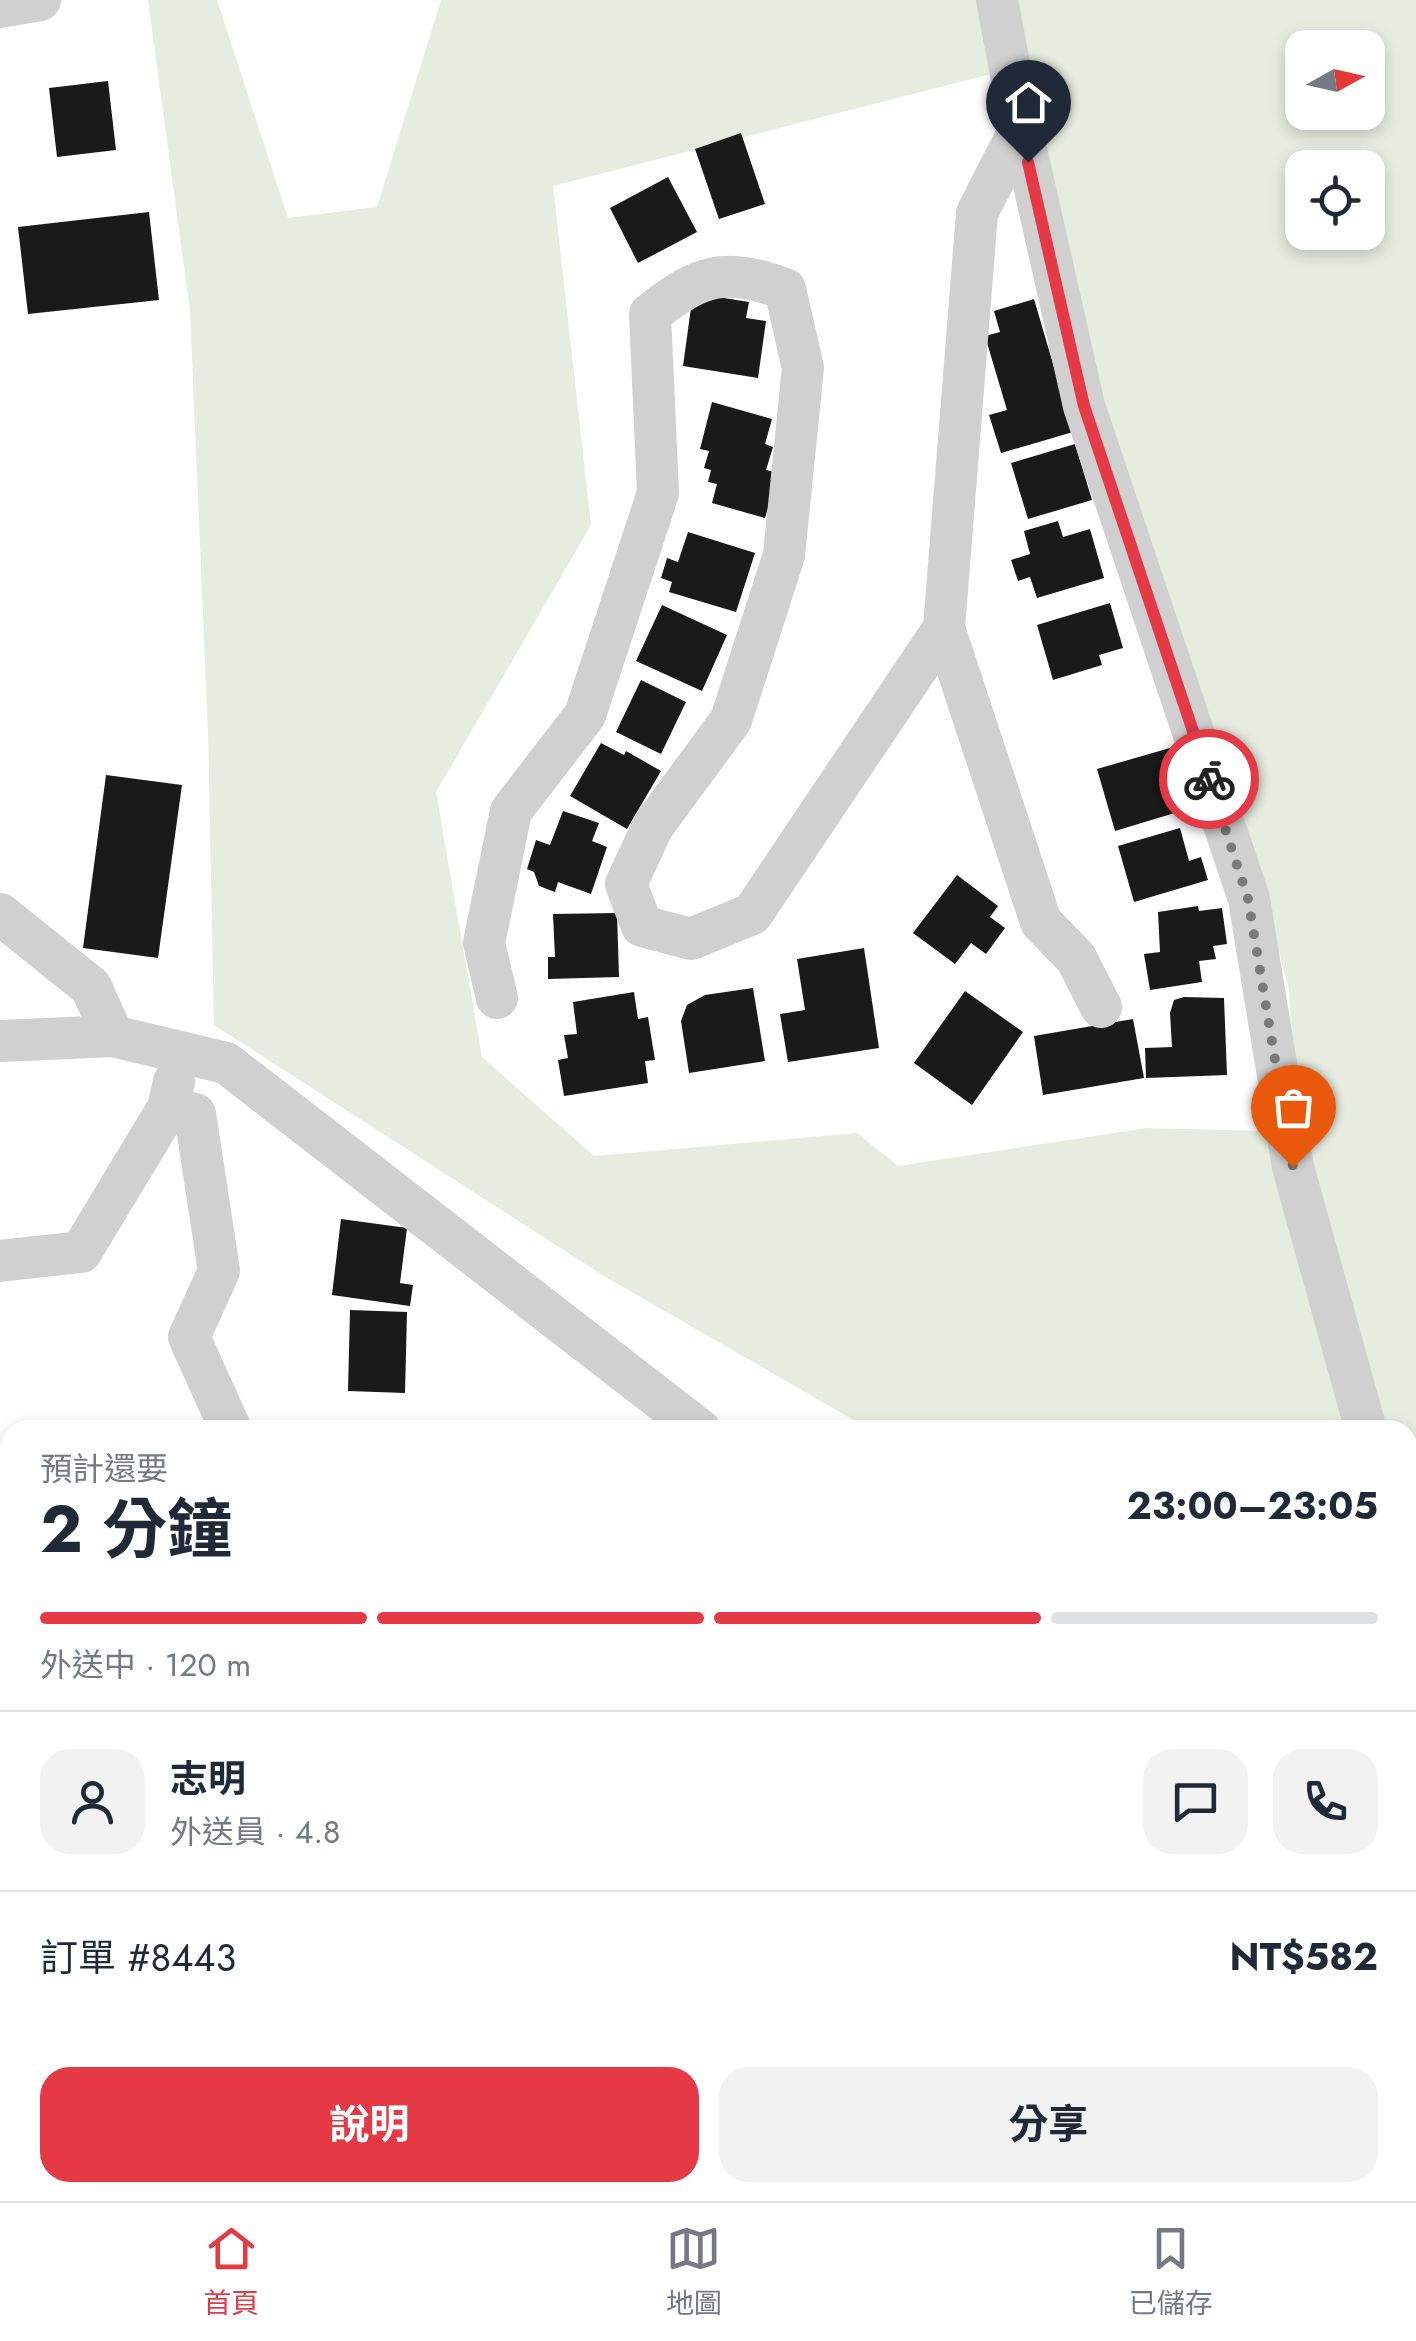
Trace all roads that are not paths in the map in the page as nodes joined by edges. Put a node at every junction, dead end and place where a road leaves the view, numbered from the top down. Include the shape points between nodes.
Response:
1 (40, 0) edge
2 (997, 0) edge
3 (0, 6) edge
4 (1021, 127) junction
5 (944, 628) junction
6 (0, 914) edge
7 (497, 998) dead end
8 (1101, 1007) dead end
9 (113, 1036) junction
10 (0, 1041) edge
11 (181, 1052) junction
12 (168, 1108) junction
13 (0, 1261) edge
14 (226, 1420) edge
15 (687, 1420) edge
16 (1363, 1420) edge

1 - 3 street
2 - 4 street
4 - 5 street via 976,213
4 - 16 street via 1084,406 1248,899 1293,1167
5 - 7 street via 752,914 691,939 642,926 626,884 653,826 730,720 784,556 803,368 784,288 742,274 688,285 650,314 658,493 584,714 512,811 484,944
5 - 8 street via 1042,922 1076,958
6 - 9 street via 90,987
9 - 10 street
9 - 11 street
11 - 12 street
11 - 15 street via 226,1063
12 - 13 street via 81,1252
12 - 14 street via 195,1114 219,1271 189,1337

